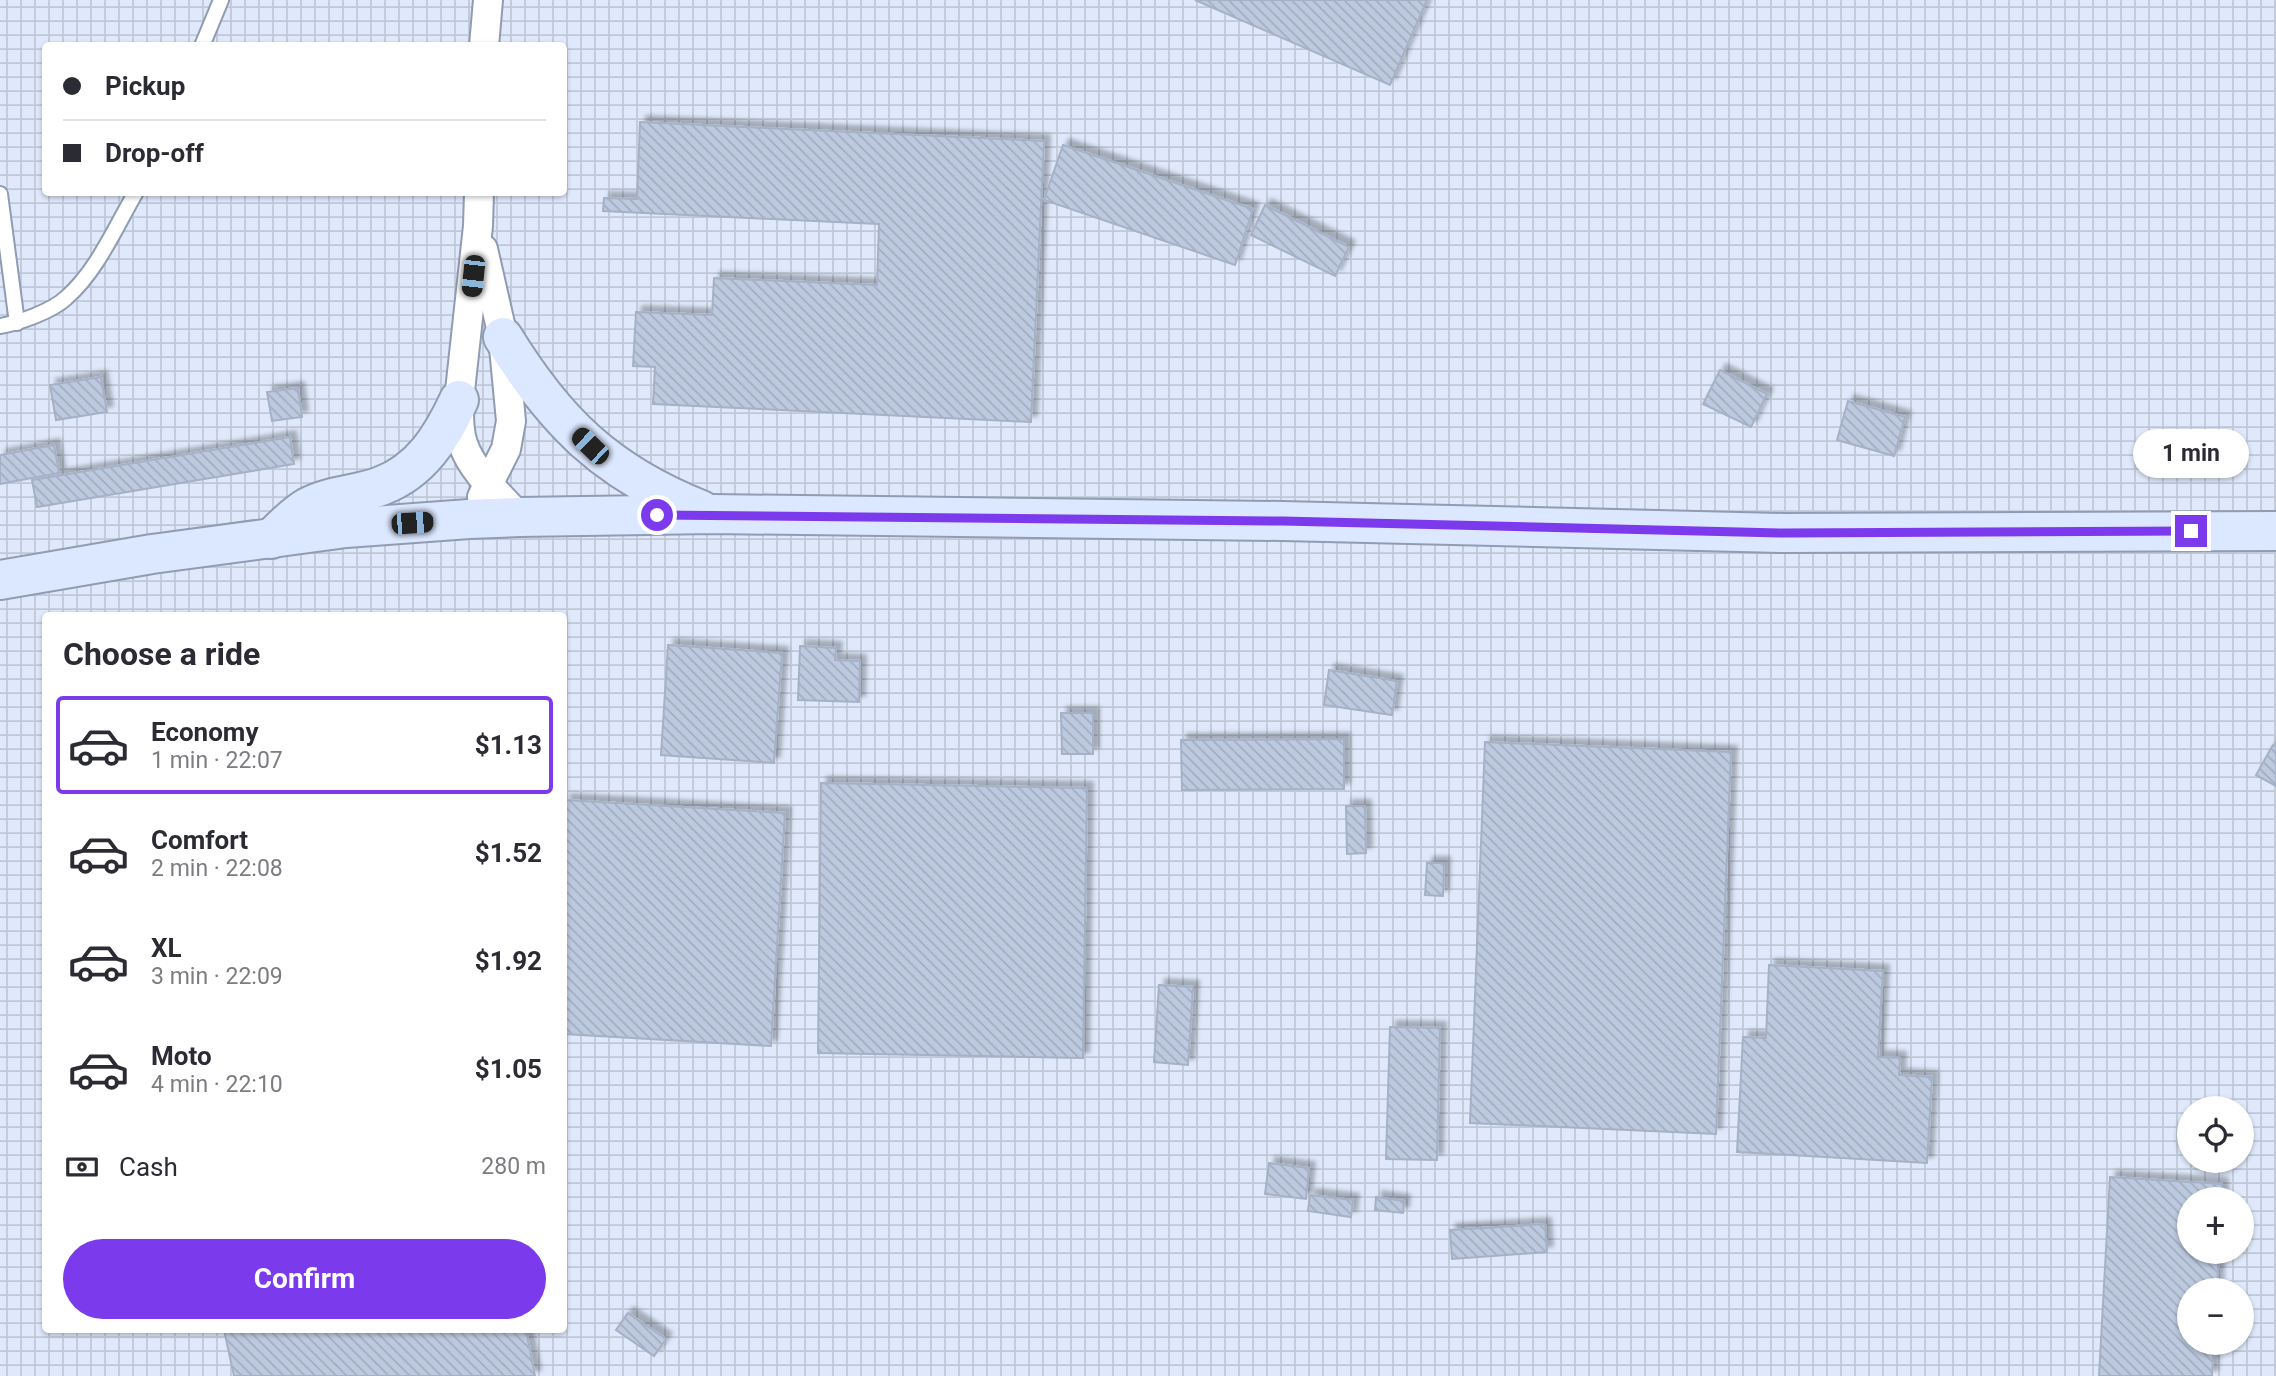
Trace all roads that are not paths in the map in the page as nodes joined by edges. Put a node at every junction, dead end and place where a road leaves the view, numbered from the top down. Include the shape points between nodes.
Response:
1 (221, 0) edge
2 (488, 0) edge
3 (204, 42) edge
4 (484, 42) edge
5 (0, 194) edge
6 (134, 196) edge
7 (479, 196) edge
8 (478, 226) junction
9 (17, 323) junction
10 (0, 326) edge
11 (503, 337) junction
12 (459, 400) junction
13 (490, 484) junction
14 (713, 514) junction
15 (519, 517) junction
16 (469, 519) junction
17 (2276, 531) edge
18 (271, 538) junction
19 (0, 580) edge

1 - 3 lane
2 - 4 street
5 - 9 lane
6 - 9 lane via 93,265 65,300
7 - 8 street
8 - 11 street
8 - 12 street
9 - 10 lane
11 - 13 street via 511,421 506,449
11 - 14 main road via 556,414 590,446 669,497
12 - 13 street via 463,443
12 - 18 main road via 439,440 402,476 309,507
13 - 15 street
13 - 16 street
14 - 15 main road
14 - 17 main road via 1783,533
15 - 16 main road
16 - 18 main road
18 - 19 main road

